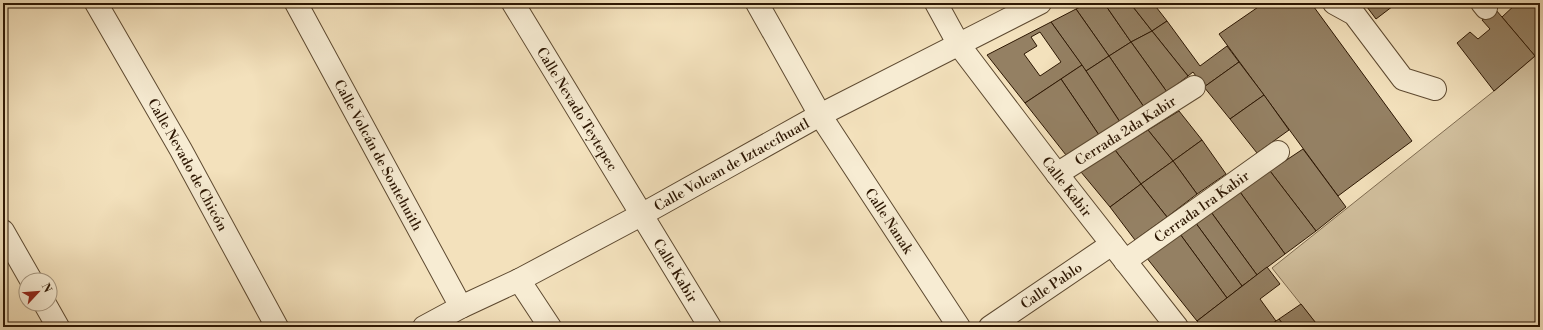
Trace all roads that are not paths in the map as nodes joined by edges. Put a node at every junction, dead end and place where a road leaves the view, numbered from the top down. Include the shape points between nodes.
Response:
1 (96, 3) edge
2 (296, 3) edge
3 (513, 3) edge
4 (758, 3) edge
5 (936, 3) edge
6 (1040, 3) edge
7 (1334, 3) edge
8 (959, 45) junction
9 (1194, 87) dead end
10 (1435, 89) dead end
11 (820, 115) junction
12 (1278, 152) dead end
13 (1056, 174) junction
14 (641, 215) junction
15 (3, 231) edge
16 (1112, 244) junction
17 (1125, 261) junction
18 (26, 272) edge
19 (519, 280) junction
20 (461, 307) junction
21 (50, 312) edge
22 (58, 327) edge
23 (277, 327) edge
24 (424, 327) edge
25 (550, 327) edge
26 (710, 327) edge
27 (959, 327) edge
28 (990, 327) edge
29 (1177, 327) edge

1 - 23 street, Calle Nevado de Chicón via 181,150
2 - 20 street, Calle Volcán de Sontehuith
3 - 14 street, Calle Nevado Teytepec
4 - 11 street, Calle Nanak
5 - 8 street, Calle Kabir
6 - 8 street, Calle Volcan de Iztaccíhuatl
7 - 10 street via 1354,14 1403,80
8 - 11 street, Calle Volcan de Iztaccíhuatl
8 - 13 street, Calle Kabir
9 - 13 street, Cerrada 2da Kabir
11 - 14 street, Calle Volcan de Iztaccíhuatl
11 - 27 street, Calle Nanak
12 - 17 street, Cerrada 1ra Kabir
13 - 16 street, Calle Kabir
14 - 19 street, Calle Volcan de Iztaccíhuatl
14 - 26 street, Calle Kabir
15 - 18 street
16 - 17 street, Calle Kabir
16 - 28 street, Calle Pablo
17 - 29 street, Calle Kabir
19 - 20 street, Calle Volcan de Iztaccíhuatl
19 - 25 street
20 - 24 street, Calle Volcan de Iztaccíhuatl
21 - 22 street

